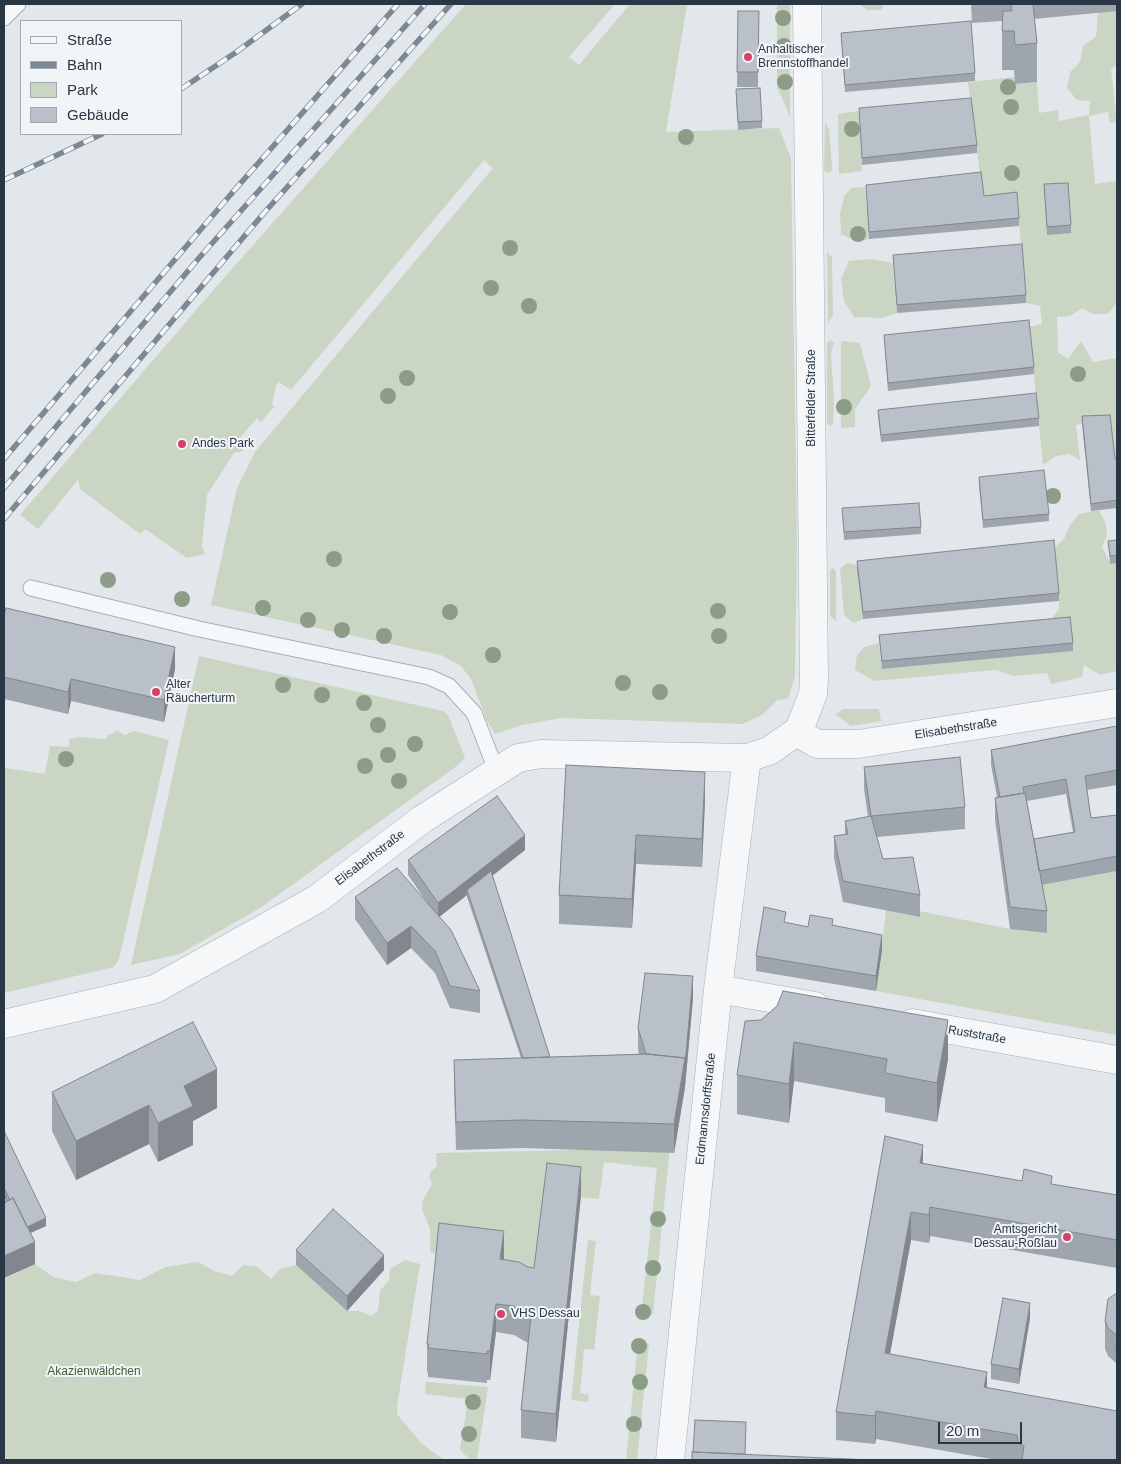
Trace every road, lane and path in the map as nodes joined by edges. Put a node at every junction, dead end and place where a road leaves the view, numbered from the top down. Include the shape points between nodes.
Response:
1 (18, 4) edge
2 (807, 4) edge
3 (4, 18) edge
4 (31, 588) dead end
5 (1117, 703) edge
6 (796, 732) junction
7 (747, 758) junction
8 (496, 770) junction
9 (718, 989) junction
10 (835, 1010) edge
11 (884, 1018) edge
12 (4, 1024) edge
13 (1117, 1060) edge
14 (670, 1460) edge

1 - 3 lane
2 - 6 street, Bitterfelder Straße via 814,681 806,715
4 - 8 lane via 199,629 429,677 449,686 474,713
5 - 6 street, Elisabethstraße via 859,744 817,744
6 - 7 street, Bitterfelder Straße via 769,751
7 - 8 street, Elisabethstraße via 541,754 518,758
7 - 9 street, Erdmannsdorffstraße
8 - 12 street, Elisabethstraße via 420,820 317,899 155,989
9 - 10 street
9 - 14 street, Erdmannsdorffstraße
11 - 13 street, Ruststraße

